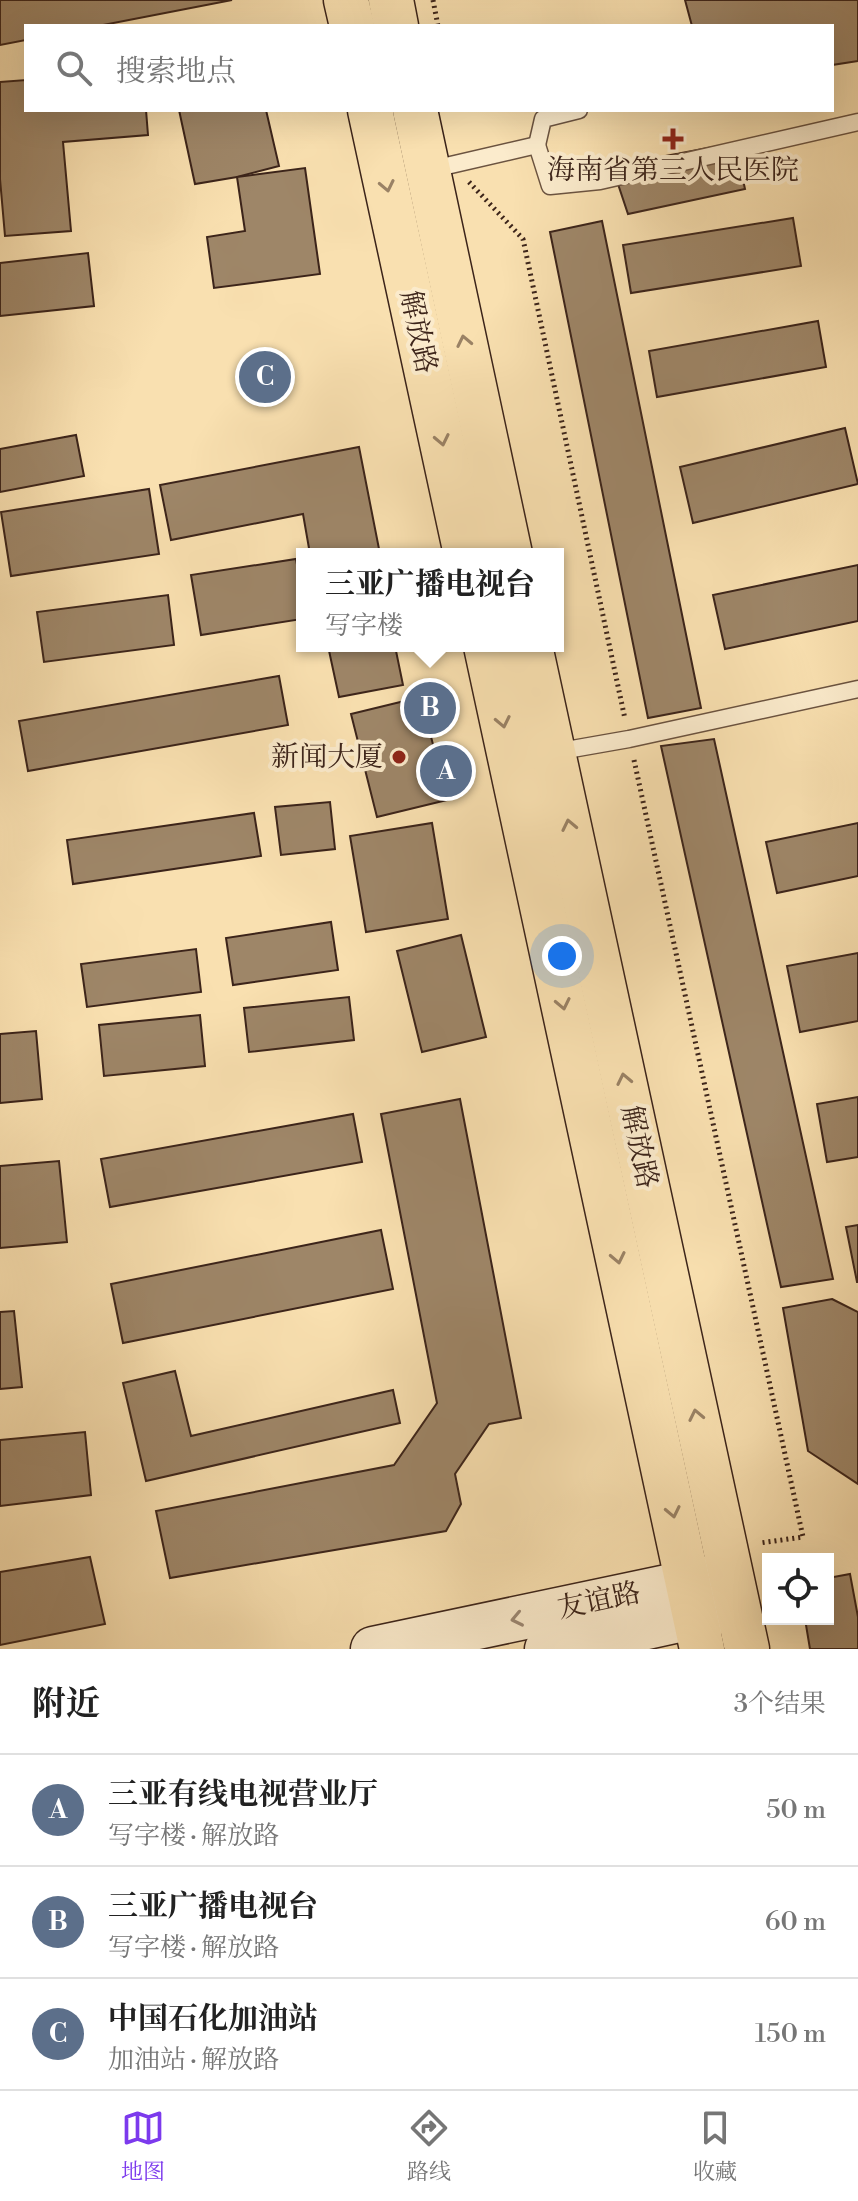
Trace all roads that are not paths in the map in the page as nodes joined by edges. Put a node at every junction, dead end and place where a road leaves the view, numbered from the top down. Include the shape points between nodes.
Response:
1 (346, 0) edge
2 (391, 0) edge
3 (352, 24) edge
4 (396, 24) edge
5 (370, 112) edge
6 (416, 112) edge
7 (571, 112) edge
8 (858, 122) edge
9 (537, 145) junction
10 (447, 170) junction
11 (465, 548) edge
12 (509, 548) edge
13 (487, 652) edge
14 (531, 652) edge
15 (858, 689) edge
16 (553, 752) junction
17 (741, 1575) junction
18 (695, 1616) edge
19 (373, 1649) edge
20 (547, 1649) edge
21 (747, 1649) edge

1 - 3 main road
2 - 4 main road
5 -> 11 main road, 解放路
6 - 10 main road, 解放路
7 - 9 lane via 543,119
8 - 9 lane via 600,181 550,186
9 - 10 lane
12 -> 10 main road, 解放路
13 -> 18 main road, 解放路
14 - 16 main road, 解放路
15 - 16 lane
17 -> 16 main road, 解放路
17 - 18 main road, 友谊路
17 - 21 main road, 解放路
18 -> 19 main road, 友谊路
18 - 20 main road, 友谊路

